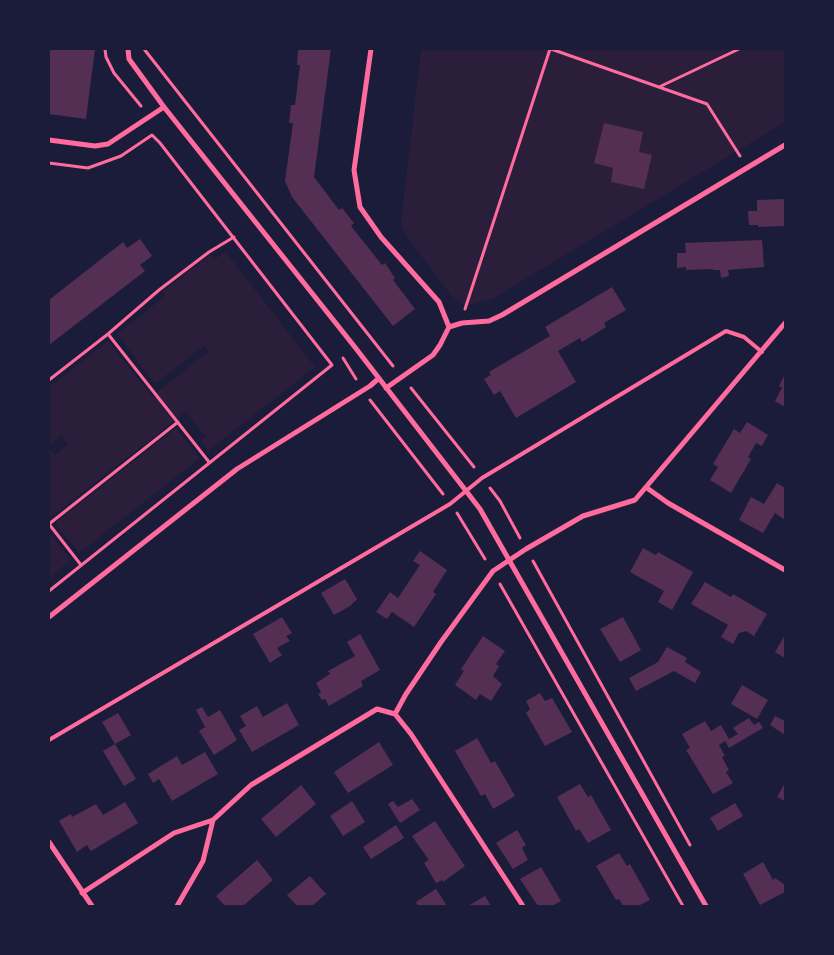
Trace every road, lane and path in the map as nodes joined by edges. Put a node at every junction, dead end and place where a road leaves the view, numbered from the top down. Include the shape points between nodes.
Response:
1 (106, 49) edge
2 (128, 49) edge
3 (371, 49) edge
4 (551, 49) edge
5 (739, 49) edge
6 (659, 87) junction
7 (164, 106) junction
8 (149, 116) junction
9 (49, 140) edge
10 (785, 145) edge
11 (49, 163) edge
12 (747, 168) junction
13 (234, 237) junction
14 (462, 323) junction
15 (785, 324) edge
16 (449, 327) junction
17 (108, 334) junction
18 (762, 352) junction
19 (342, 356) dead end
20 (378, 379) junction
21 (49, 380) edge
22 (386, 388) junction
23 (362, 390) junction
24 (178, 422) junction
25 (210, 462) junction
26 (647, 488) junction
27 (466, 491) junction
28 (450, 504) junction
29 (49, 524) edge
30 (510, 560) junction
31 (81, 564) junction
32 (785, 570) edge
33 (493, 571) junction
34 (49, 591) edge
35 (49, 617) edge
36 (395, 714) junction
37 (49, 740) edge
38 (212, 820) junction
39 (49, 842) edge
40 (82, 894) junction
41 (92, 906) edge
42 (177, 906) edge
43 (523, 906) edge
44 (683, 906) edge
45 (706, 906) edge

1 - 8 path via 106,57 114,73
2 - 7 street via 129,59
3 - 16 street via 354,170 360,207 380,238 439,302
4 - 6 path
4 - 14 path
5 - 6 path
6 - 12 path via 707,104
7 - 8 street
7 - 20 street
8 - 9 street via 108,144 94,146
10 - 12 street
11 - 13 path via 88,168 122,156 152,135
12 - 14 street via 502,316 488,321
13 - 17 path via 159,290
13 - 25 path via 332,365
14 - 16 street
15 - 18 street
16 - 22 street via 433,355
17 - 21 path
17 - 24 path
18 - 26 street
18 - 27 lane via 744,337 726,331 482,478
19 - 23 path
20 - 22 street
20 - 23 street
22 - 27 street
23 - 28 path
23 - 35 street via 237,469
24 - 25 path
24 - 29 path
25 - 31 path
26 - 30 street via 635,500 583,516
26 - 32 street
27 - 28 lane
27 - 30 street
28 - 33 path
28 - 37 lane
29 - 31 path
30 - 33 street
30 - 45 street
31 - 34 path
33 - 36 street via 426,664
33 - 44 path
36 - 38 street via 377,709 251,785
36 - 43 street
38 - 40 street via 174,833
38 - 42 street via 203,861
39 - 40 street
40 - 41 street

